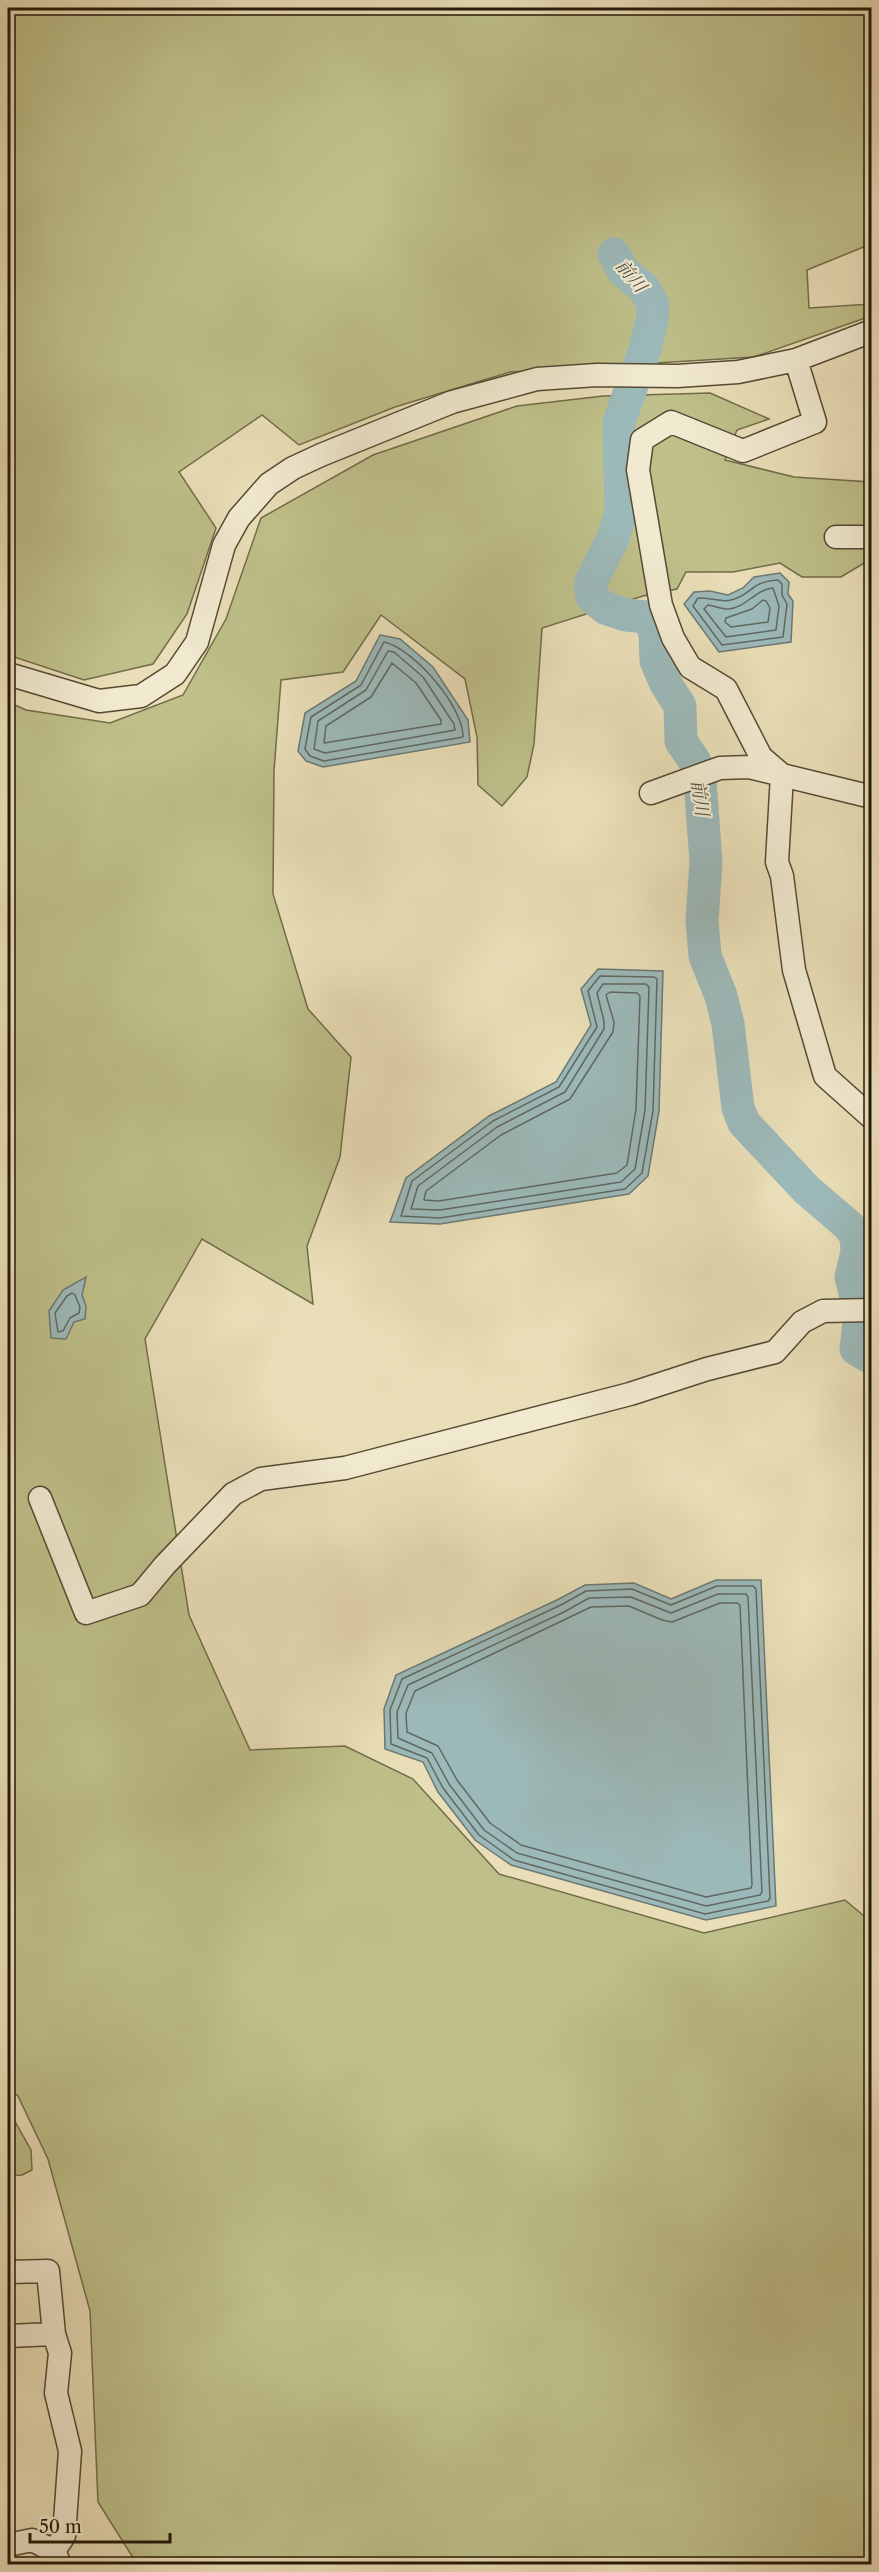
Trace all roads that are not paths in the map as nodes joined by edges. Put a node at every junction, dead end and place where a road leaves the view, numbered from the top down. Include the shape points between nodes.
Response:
1 (872, 331) edge
2 (796, 360) junction
3 (836, 537) dead end
4 (872, 537) edge
5 (8, 674) edge
6 (782, 775) junction
7 (651, 792) dead end
8 (872, 796) edge
9 (872, 1118) edge
10 (872, 1310) edge
11 (40, 1498) dead end
12 (8, 2272) edge
13 (54, 2334) junction
14 (8, 2336) edge
15 (8, 2545) edge
16 (57, 2558) edge

1 - 2 street
2 - 5 street via 738,372 537,379 452,402 321,455 269,484 239,518 224,545 197,642 175,674 141,696 99,700
2 - 6 street via 815,422 742,450 671,422 642,440 638,470 661,605 674,638 690,667 726,689 761,757
3 - 4 street
6 - 7 street via 749,767 720,768
6 - 8 street
6 - 9 street via 777,862 794,970 825,1076
10 - 11 street via 823,1311 802,1322 775,1352 630,1394 345,1468 261,1479 233,1494 140,1595 86,1613
12 - 13 street via 48,2271
13 - 14 street
13 - 16 street via 60,2353 56,2393 70,2451 64,2536
15 - 16 street via 32,2540

